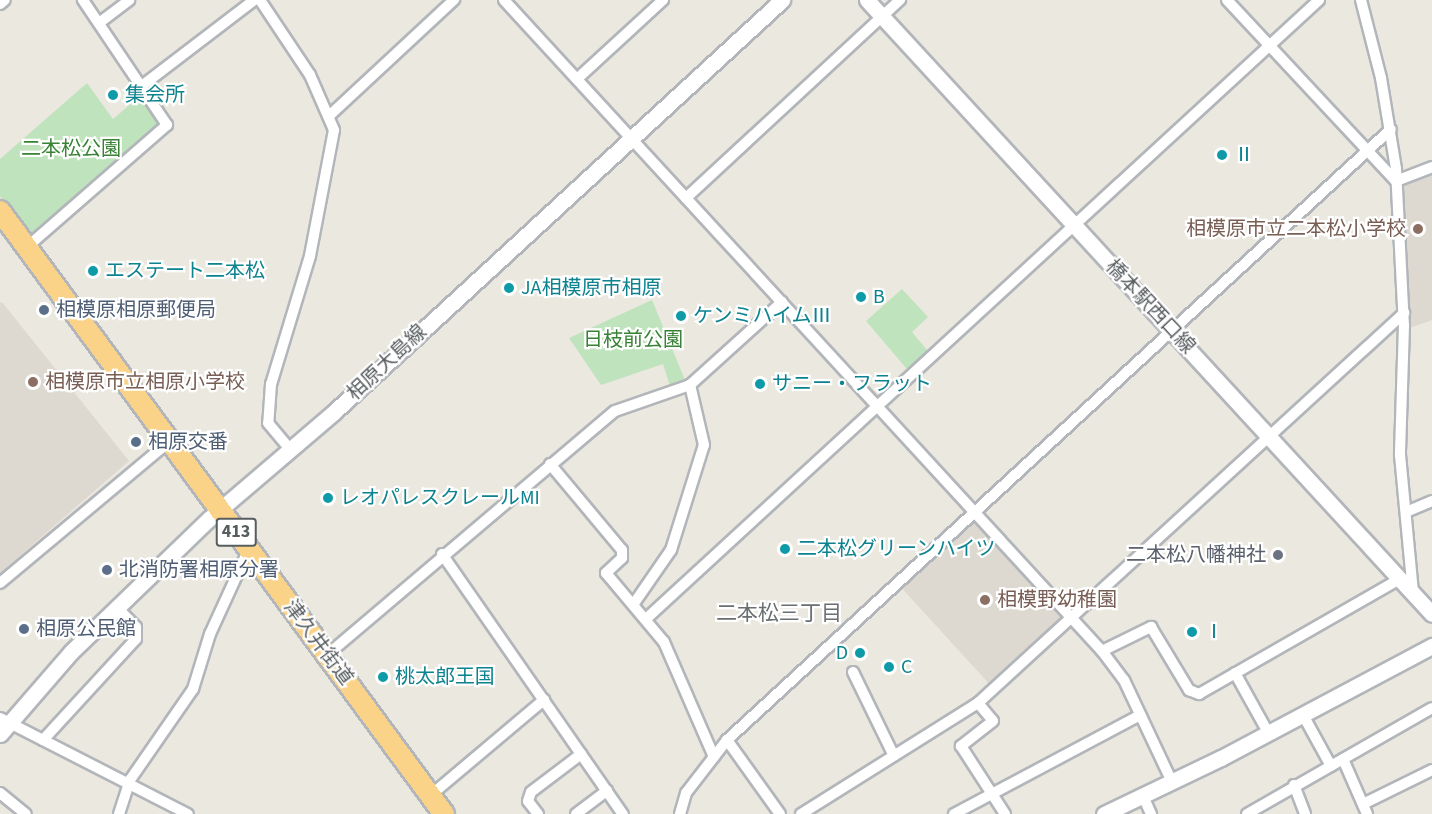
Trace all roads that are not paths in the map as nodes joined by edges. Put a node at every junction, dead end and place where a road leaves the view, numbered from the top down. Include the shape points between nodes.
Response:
1 (5, 0) edge
2 (83, 0) edge
3 (129, 0) edge
4 (254, 0) edge
5 (260, 0) edge
6 (454, 0) edge
7 (504, 0) edge
8 (663, 0) edge
9 (782, 0) edge
10 (867, 0) edge
11 (900, 0) edge
12 (1227, 0) edge
13 (1319, 0) edge
14 (1361, 0) edge
15 (0, 4) edge
16 (882, 17) junction
17 (99, 23) junction
18 (1269, 46) junction
19 (577, 80) junction
20 (143, 85) junction
21 (328, 116) junction
22 (1391, 129) junction
23 (632, 139) junction
24 (1368, 150) junction
25 (1432, 167) edge
26 (1396, 181) junction
27 (686, 198) junction
28 (0, 211) edge
29 (1074, 225) junction
30 (27, 247) junction
31 (782, 302) junction
32 (1404, 313) junction
33 (1172, 331) junction
34 (690, 385) junction
35 (878, 406) junction
36 (1269, 436) junction
37 (170, 441) junction
38 (288, 448) junction
39 (550, 464) junction
40 (1432, 501) edge
41 (219, 510) junction
42 (975, 512) junction
43 (1406, 512) junction
44 (249, 549) junction
45 (442, 554) junction
46 (1400, 579) junction
47 (0, 583) edge
48 (1413, 593) junction
49 (635, 602) junction
50 (117, 607) junction
51 (1432, 614) edge
52 (647, 618) junction
53 (1072, 618) junction
54 (1432, 645) edge
55 (1102, 651) junction
56 (327, 655) junction
57 (853, 672) dead end
58 (1235, 673) junction
59 (544, 700) junction
60 (978, 703) junction
61 (1432, 708) edge
62 (1140, 715) junction
63 (1303, 715) junction
64 (3, 725) edge
65 (1269, 734) junction
66 (43, 740) junction
67 (727, 740) junction
68 (581, 754) junction
69 (894, 756) junction
70 (714, 757) junction
71 (1343, 759) junction
72 (1331, 766) junction
73 (1432, 770) edge
74 (130, 780) junction
75 (1172, 782) junction
76 (1294, 785) junction
77 (607, 792) junction
78 (0, 793) edge
79 (992, 793) junction
80 (430, 795) junction
81 (1143, 796) junction
82 (1365, 809) edge
83 (26, 814) edge
84 (119, 814) edge
85 (188, 814) edge
86 (444, 814) edge
87 (538, 814) edge
88 (576, 814) edge
89 (623, 814) edge
90 (680, 814) edge
91 (780, 814) edge
92 (801, 814) edge
93 (954, 814) edge
94 (1005, 814) edge
95 (1104, 814) edge
96 (1151, 814) edge
97 (1247, 814) edge
98 (1305, 814) edge

1 - 15 street
2 - 17 street
3 - 17 street
4 - 20 street
5 - 21 street via 310,75
6 - 21 street
7 - 19 street
8 - 19 street
9 - 23 street, 相原大島線
10 - 16 street, 橋本駅西口線
11 - 16 street
12 - 18 street
13 - 18 street
14 - 22 street
16 - 27 street
16 - 29 street, 橋本駅西口線
17 - 20 street
18 - 24 street
18 - 29 street
19 - 23 street
20 - 30 street via 167,118 166,127
21 - 38 street via 334,130 310,256 271,384 268,423
22 - 24 street
22 - 26 street
23 - 27 street
23 - 38 street, 相原大島線
24 - 26 street
24 - 33 street
25 - 26 street
26 - 32 street
27 - 31 street
28 - 30 highway, 津久井街道 / 413
29 - 33 street, 橋本駅西口線
29 - 35 street
30 - 37 highway, 津久井街道 / 413
31 - 34 street
31 - 35 street
32 - 36 street
32 - 43 street via 1400,455
33 - 36 street, 橋本駅西口線
33 - 42 street
34 - 39 street via 615,411
34 - 49 street via 704,444 671,550
35 - 42 street
35 - 52 street
36 - 46 street, 橋本駅西口線
36 - 53 street
37 - 41 highway, 津久井街道 / 413
37 - 47 street
38 - 41 street, 相原大島線
39 - 45 street
39 - 49 street via 622,550 622,558 606,573
40 - 43 street
41 - 44 highway, 津久井街道 / 413
41 - 50 street, 相原大島線
42 - 53 street
42 - 67 street
43 - 48 street
44 - 56 highway, 津久井街道 / 413
44 - 74 street via 210,634 194,689
45 - 56 street
45 - 59 street
46 - 48 street, 橋本駅西口線
46 - 58 street
48 - 51 street, 橋本駅西口線
49 - 52 street
50 - 64 street, 相原大島線
50 - 66 street via 136,627 136,639
52 - 70 street via 677,666
53 - 55 street
53 - 60 street
54 - 63 street
55 - 58 street via 1147,626 1192,694
55 - 62 street
56 - 80 highway, 津久井街道 / 413
57 - 69 street
58 - 65 street
59 - 68 street
59 - 80 street
60 - 69 street
60 - 79 street via 993,721 961,746
61 - 71 street
62 - 75 street
62 - 79 street
63 - 65 street
63 - 72 street
64 - 66 street
65 - 75 street
66 - 74 street
67 - 70 street
67 - 91 street
68 - 77 street
68 - 87 street via 531,792 528,801
69 - 92 street
70 - 90 street via 686,793
71 - 72 street
71 - 82 street
72 - 76 street
73 - 82 street
74 - 84 street
74 - 85 street
75 - 81 street
76 - 97 street
76 - 98 street
77 - 88 street
77 - 89 street
78 - 83 street
79 - 93 street
79 - 94 street
80 - 86 highway, 津久井街道 / 413
81 - 95 street
81 - 96 street

